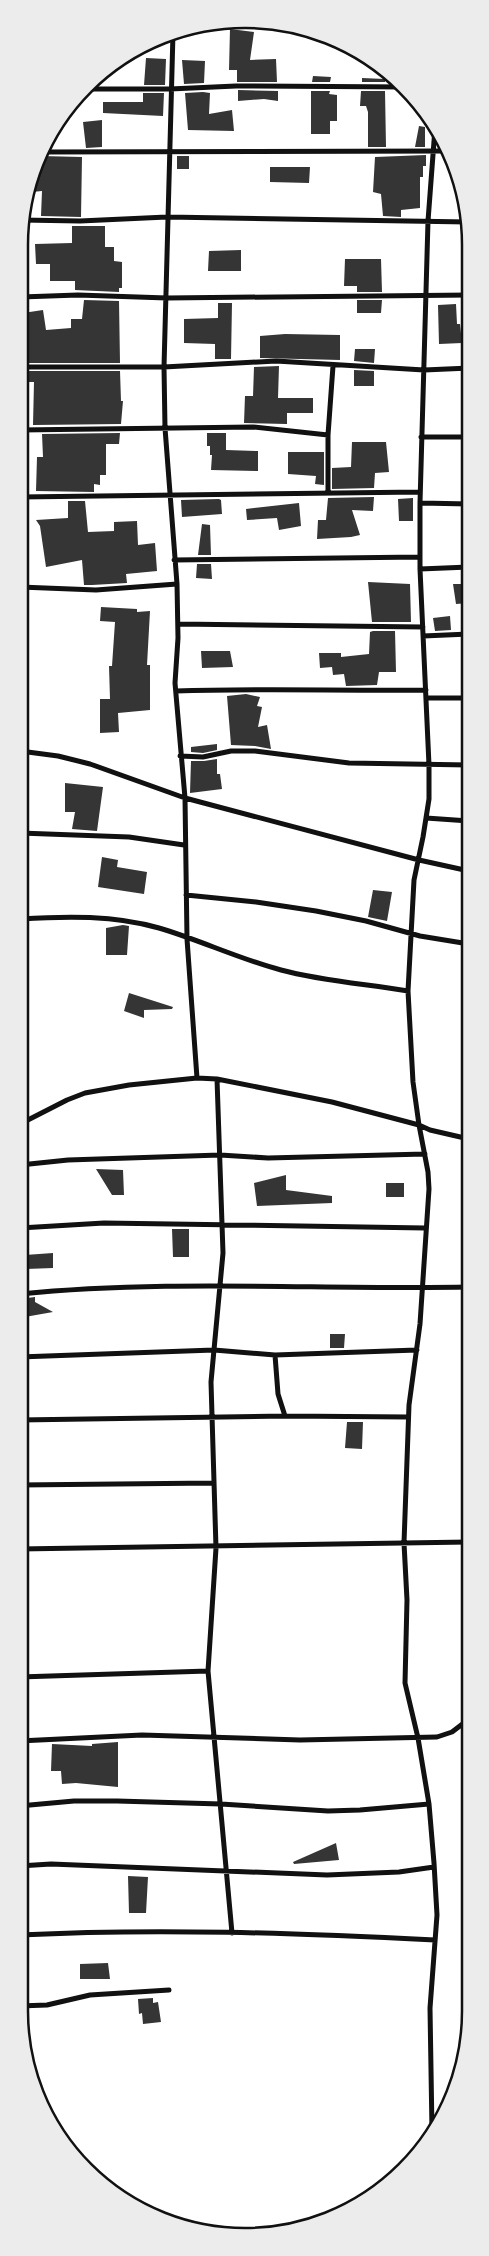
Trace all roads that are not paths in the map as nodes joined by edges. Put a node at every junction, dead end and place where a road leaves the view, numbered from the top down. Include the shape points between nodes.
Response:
1 (172, 40) edge
2 (394, 87) edge
3 (93, 89) edge
4 (170, 89) junction
5 (434, 140) edge
6 (48, 152) edge
7 (433, 152) junction
8 (440, 152) edge
9 (169, 153) junction
10 (167, 217) junction
11 (29, 220) edge
12 (428, 222) junction
13 (460, 222) edge
14 (426, 295) junction
15 (462, 295) edge
16 (28, 297) edge
17 (167, 298) junction
18 (333, 366) junction
19 (28, 367) edge
20 (164, 367) junction
21 (462, 368) edge
22 (424, 370) junction
23 (165, 428) junction
24 (28, 430) edge
25 (328, 434) junction
26 (421, 437) junction
27 (462, 437) edge
28 (420, 492) junction
29 (328, 493) junction
30 (170, 494) junction
31 (28, 497) edge
32 (420, 503) junction
33 (462, 504) edge
34 (420, 557) junction
35 (174, 560) junction
36 (462, 567) edge
37 (420, 569) junction
38 (177, 584) junction
39 (28, 587) edge
40 (178, 624) junction
41 (423, 627) junction
42 (462, 634) edge
43 (424, 636) junction
44 (426, 690) junction
45 (176, 691) junction
46 (427, 698) junction
47 (462, 698) edge
48 (28, 752) edge
49 (180, 756) junction
50 (462, 764) edge
51 (429, 765) junction
52 (185, 798) junction
53 (426, 818) junction
54 (462, 821) edge
55 (28, 833) edge
56 (184, 845) junction
57 (419, 860) junction
58 (462, 869) edge
59 (186, 895) junction
60 (28, 919) edge
61 (409, 933) junction
62 (187, 939) junction
63 (462, 943) edge
64 (408, 991) junction
65 (196, 1078) junction
66 (217, 1079) junction
67 (28, 1120) edge
68 (419, 1125) junction
69 (462, 1137) edge
70 (425, 1154) junction
71 (220, 1155) junction
72 (28, 1165) edge
73 (223, 1224) junction
74 (28, 1228) edge
75 (425, 1228) junction
76 (221, 1286) junction
77 (462, 1287) edge
78 (422, 1288) junction
79 (28, 1293) edge
80 (214, 1350) junction
81 (416, 1350) junction
82 (275, 1354) junction
83 (28, 1357) edge
84 (285, 1416) junction
85 (408, 1417) junction
86 (210, 1418) junction
87 (28, 1420) edge
88 (214, 1483) junction
89 (28, 1485) edge
90 (462, 1542) edge
91 (404, 1543) junction
92 (216, 1548) junction
93 (28, 1550) edge
94 (208, 1671) junction
95 (28, 1677) edge
96 (462, 1724) edge
97 (214, 1738) junction
98 (418, 1738) junction
99 (28, 1741) edge
100 (222, 1804) junction
101 (429, 1804) junction
102 (28, 1805) edge
103 (28, 1865) edge
104 (434, 1867) junction
105 (226, 1870) junction
106 (232, 1933) junction
107 (28, 1935) edge
108 (435, 1940) junction
109 (169, 1990) dead end
110 (28, 2006) edge
111 (432, 2120) edge

1 - 4 street
2 - 4 street
3 - 4 street
4 - 9 street
5 - 7 street
6 - 9 street
7 - 8 street
7 - 9 street
7 - 12 street
9 - 10 street
10 - 11 street
10 - 12 street
10 - 17 street
12 - 13 street
12 - 14 street
14 - 15 street
14 - 17 street
14 - 22 street
16 - 17 street
17 - 20 street
18 - 20 street via 276,361
18 - 22 street
18 - 25 street
19 - 20 street
20 - 23 street
21 - 22 street
22 - 26 street
23 - 24 street
23 - 25 street via 253,427
23 - 30 street
25 - 29 street
26 - 27 street
26 - 28 street
28 - 29 street
28 - 32 street
29 - 30 street
30 - 31 street
30 - 35 street
32 - 33 street
32 - 34 street
34 - 35 street
34 - 37 street
35 - 38 street
36 - 37 street
37 - 41 street
38 - 39 street via 96,590
38 - 40 street
40 - 41 street
40 - 45 street
41 - 43 street
42 - 43 street
43 - 44 street
44 - 45 street
44 - 46 street
45 - 49 street
46 - 47 street
46 - 51 street
48 - 52 street via 90,764
49 - 51 street via 204,757 255,751 350,763
49 - 52 street
50 - 51 street
51 - 53 street
52 - 56 street
52 - 57 street
53 - 54 street
53 - 57 street
55 - 56 street via 129,837
56 - 59 street
57 - 58 street
57 - 61 street
59 - 61 street via 316,911
59 - 62 street
60 - 62 street via 101,918 159,928
61 - 63 street
61 - 64 street
62 - 64 street via 282,970
62 - 65 street
64 - 68 street
65 - 66 street
65 - 67 street via 129,1085 86,1094
66 - 68 street via 332,1102
66 - 71 street
68 - 69 street
68 - 70 street
70 - 71 street via 268,1158
70 - 75 street via 428,1190
71 - 72 street via 68,1160
71 - 73 street
73 - 74 street via 104,1223
73 - 75 street
73 - 76 street
75 - 78 street
76 - 78 street
76 - 79 street via 76,1288
76 - 80 street
77 - 78 street
78 - 81 street
80 - 82 street
80 - 83 street
80 - 86 street
81 - 82 street
81 - 85 street
82 - 84 street via 278,1394
84 - 85 street
84 - 86 street
85 - 91 street
86 - 87 street
86 - 88 street
88 - 89 street
88 - 92 street
90 - 91 street
91 - 92 street
91 - 98 street via 407,1600 405,1683
92 - 93 street
92 - 94 street
94 - 95 street
94 - 97 street
96 - 98 street via 448,1734
97 - 98 street
97 - 99 street via 142,1735
97 - 100 street
98 - 101 street
100 - 101 street via 328,1811
100 - 102 street via 117,1800
100 - 105 street
101 - 104 street
103 - 105 street
104 - 105 street via 336,1875
104 - 108 street
105 - 106 street
106 - 107 street
106 - 108 street
108 - 111 street via 430,2008
109 - 110 street via 90,1994 47,2005

